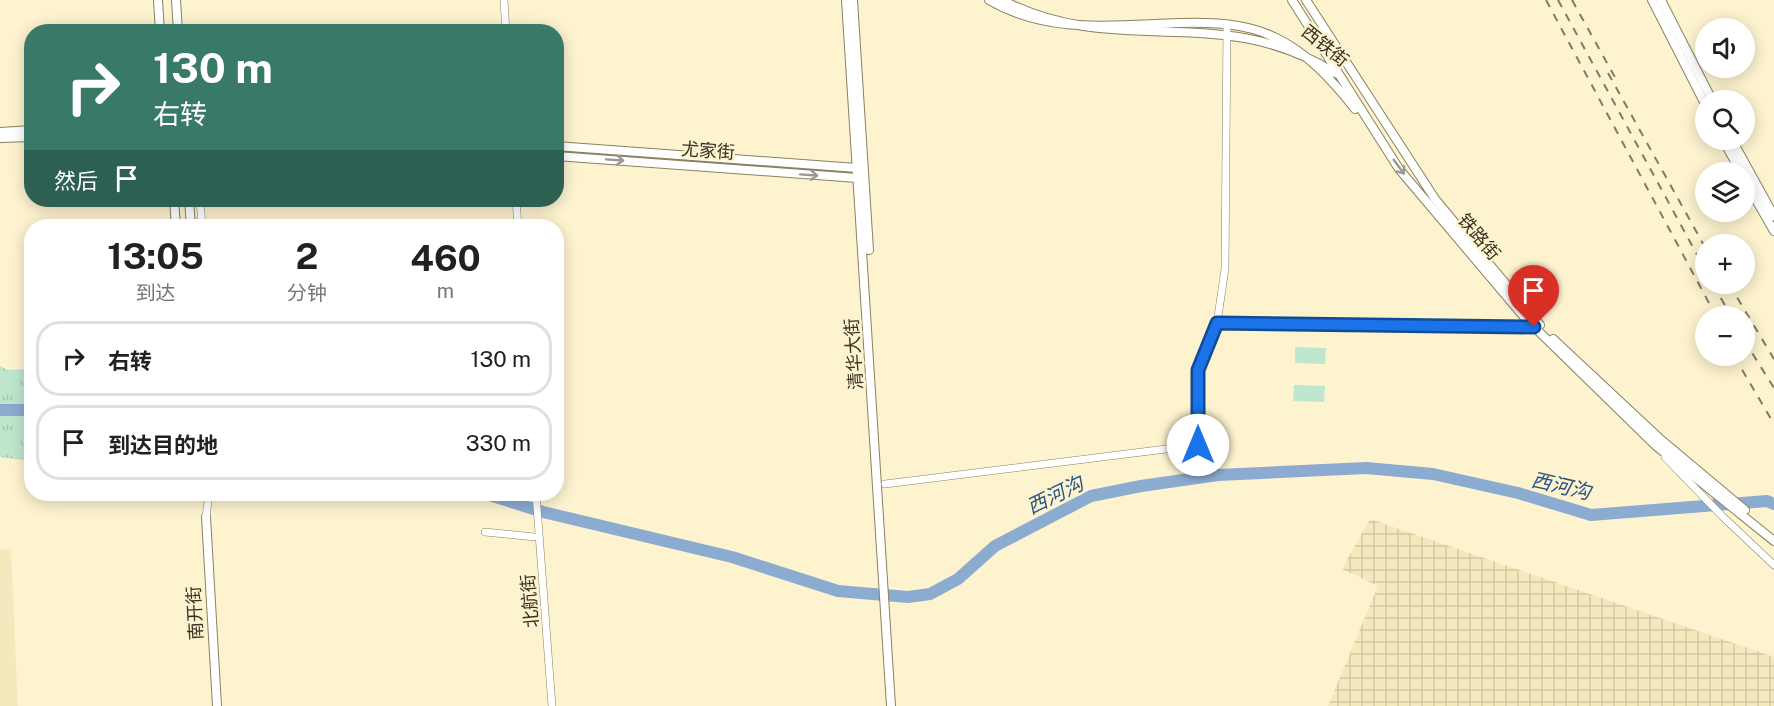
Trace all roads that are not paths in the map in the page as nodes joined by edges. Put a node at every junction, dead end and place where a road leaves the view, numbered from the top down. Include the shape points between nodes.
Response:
1 (158, 0) edge
2 (176, 0) edge
3 (504, 0) edge
4 (846, 0) edge
5 (853, 0) edge
6 (989, 0) edge
7 (1002, 0) edge
8 (1292, 0) edge
9 (1306, 0) edge
10 (1652, 0) edge
11 (1660, 0) edge
12 (160, 24) edge
13 (178, 24) edge
14 (506, 24) edge
15 (1227, 24) junction
16 (1344, 83) junction
17 (1698, 90) edge
18 (1707, 90) edge
19 (24, 130) edge
20 (0, 132) edge
21 (24, 136) edge
22 (1379, 137) junction
23 (1394, 137) junction
24 (0, 138) edge
25 (564, 148) edge
26 (1738, 150) edge
27 (564, 157) edge
28 (857, 168) junction
29 (857, 178) junction
30 (1755, 198) edge
31 (1774, 216) edge
32 (1774, 231) edge
33 (1217, 323) junction
34 (1534, 327) junction
35 (1647, 438) junction
36 (885, 484) junction
37 (1717, 491) junction
38 (208, 501) edge
39 (537, 501) edge
40 (1745, 514) junction
41 (206, 517) joint
42 (485, 532) dead end
43 (1774, 534) edge
44 (885, 535) junction
45 (534, 537) dead end
46 (1774, 541) edge
47 (1774, 565) edge
48 (889, 621) junction
49 (217, 706) edge
50 (552, 706) edge
51 (891, 706) edge
52 (897, 706) edge

1 - 12 main road
2 - 13 main road
3 - 14 street
4 - 28 main road, 清华大街
5 - 36 main road, 清华大街
6 - 15 main road, 西铁街 via 1022,16 1070,26
7 - 16 main road, 西铁街 via 1066,19 1207,16 1249,22 1298,43
8 - 16 main road
9 - 23 main road
10 - 17 main road
11 - 18 main road
15 - 22 main road, 西铁街 via 1274,36 1296,50 1340,91
15 - 33 street via 1225,268
16 - 22 main road, 铁路街
16 - 23 main road, 西铁街
19 - 20 main road
21 - 24 main road
22 -> 34 main road, 铁路街 via 1399,169
23 - 37 main road, 铁路街 via 1436,199 1541,326
25 - 28 main road, 尤家街
26 - 31 main road
27 -> 29 main road, 尤家街
28 - 29 main road, 清华大街
29 - 44 main road, 清华大街
30 - 32 main road
33 - 34 street
33 - 36 street via 1198,370 1198,445
34 - 35 main road, 铁路街
35 - 37 main road, 铁路街
35 - 47 street
36 - 44 main road, 清华大街
37 - 40 main road
38 - 41 street
39 - 50 street, 北航街
40 - 43 main road
40 - 46 main road
41 - 49 main road, 南开街
42 - 45 street
44 - 48 main road, 清华大街
48 - 51 main road, 清华大街
48 - 52 main road, 清华大街

